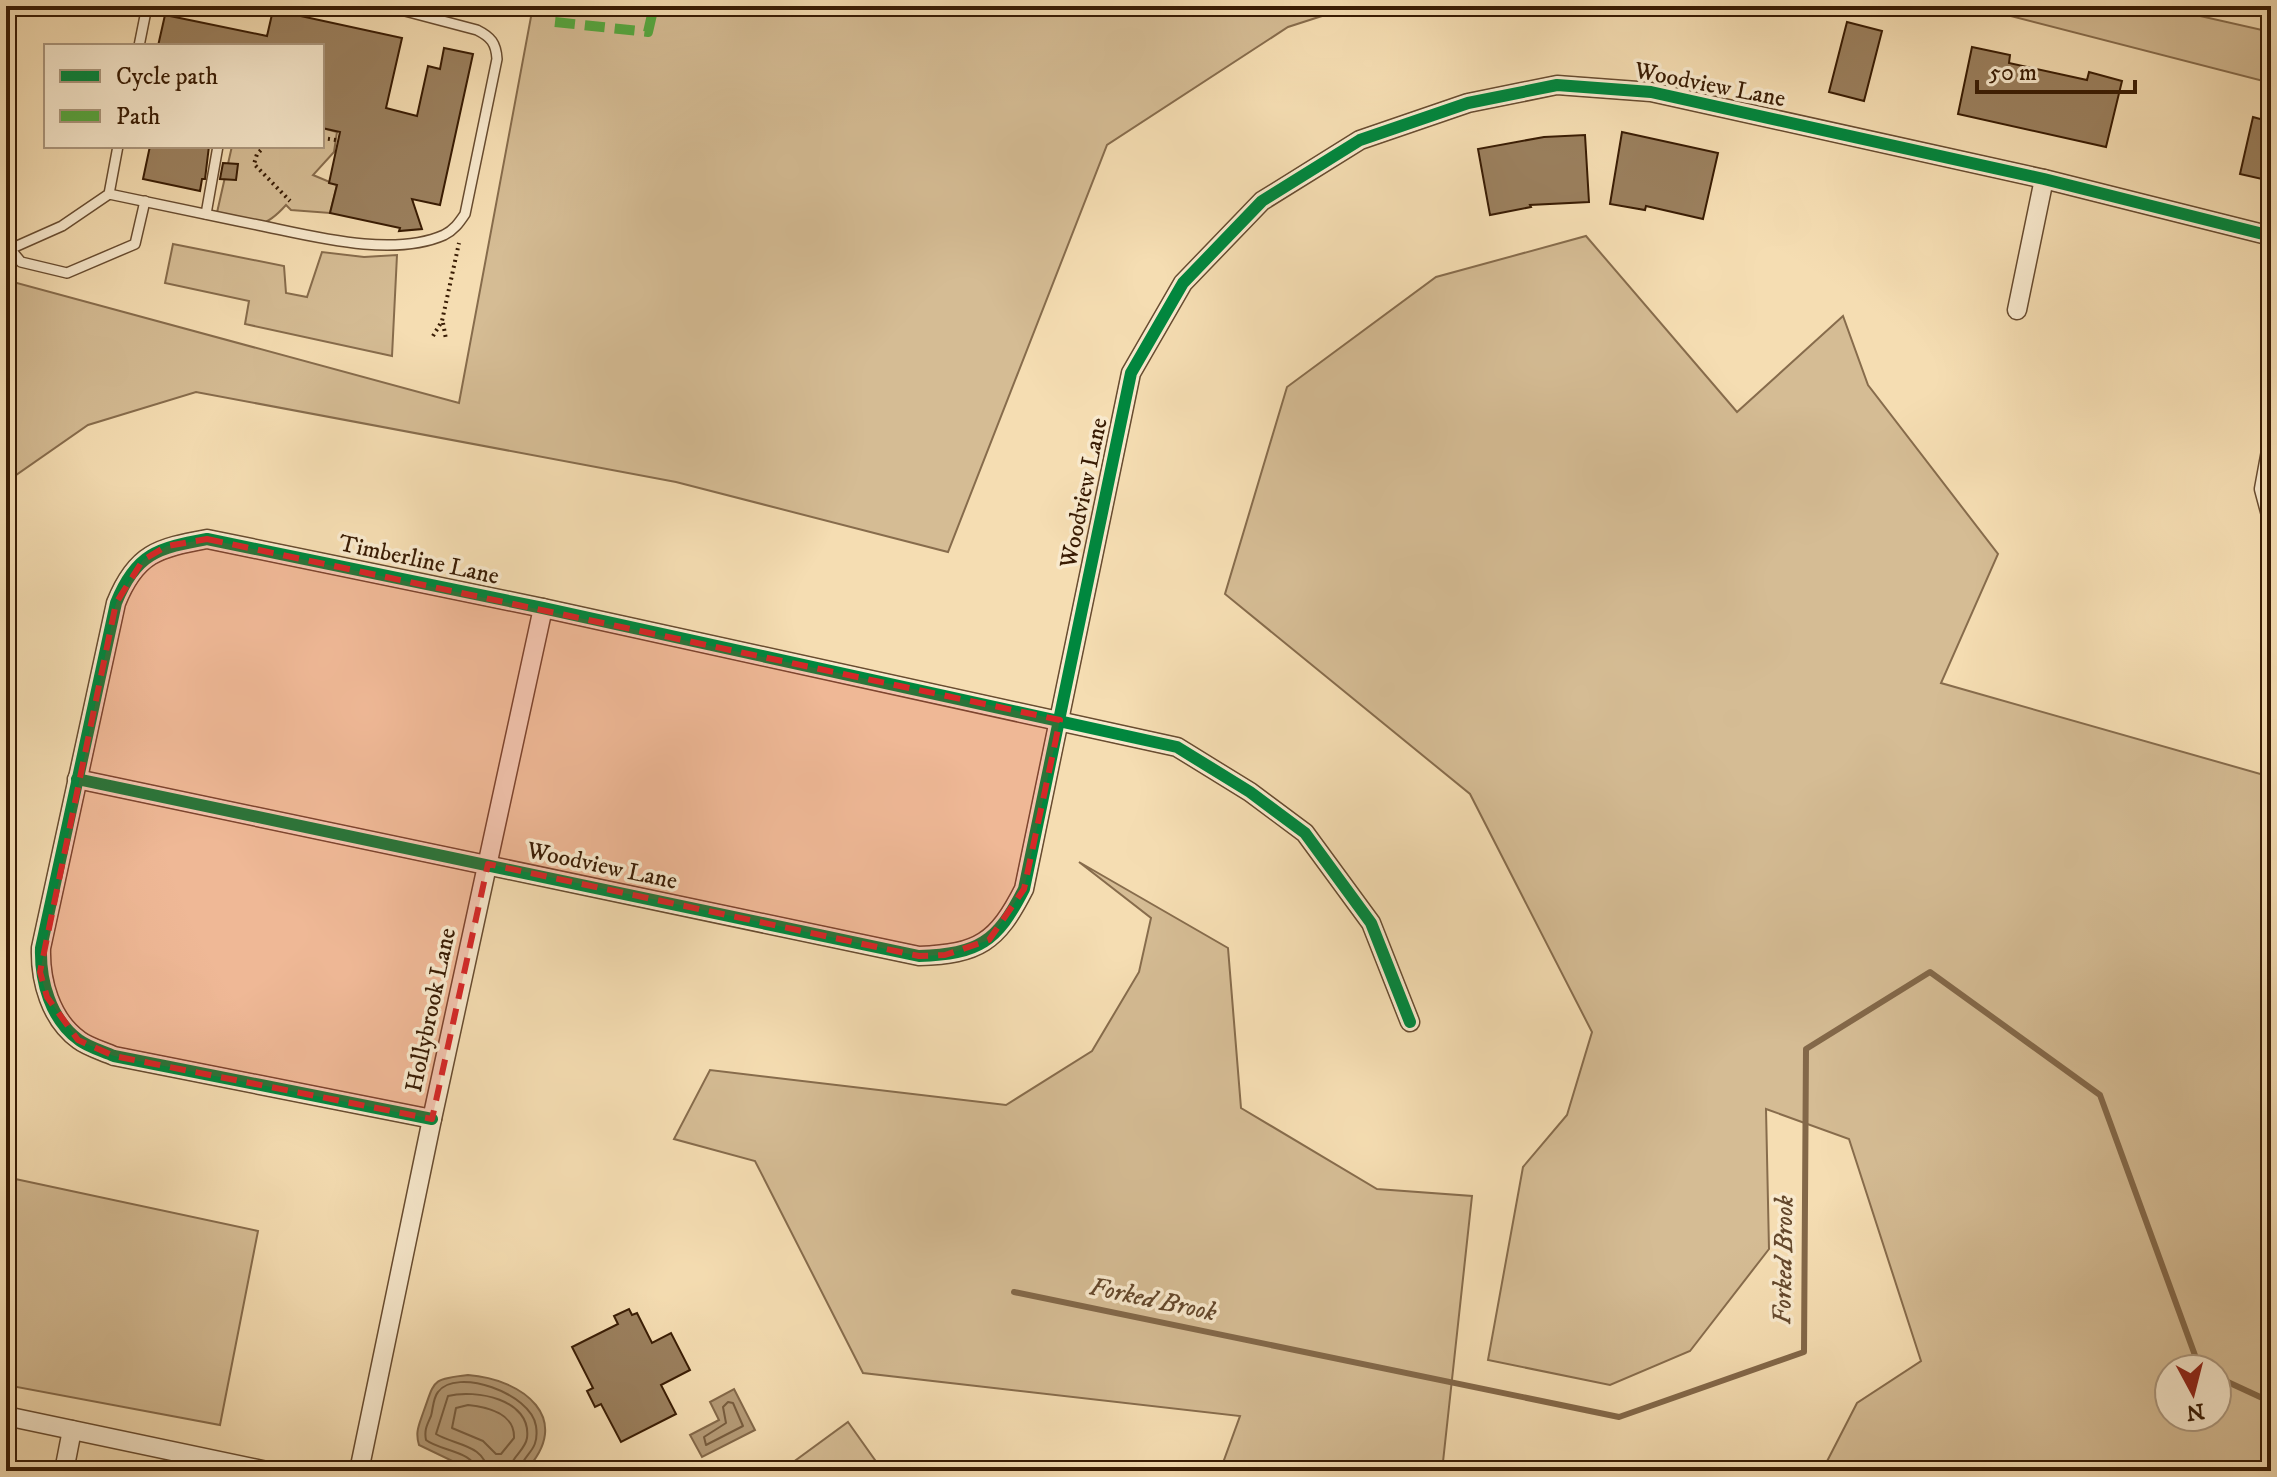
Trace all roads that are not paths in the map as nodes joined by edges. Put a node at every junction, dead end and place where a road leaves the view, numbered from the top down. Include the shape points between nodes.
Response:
1 (147, 6) edge
2 (386, 6) edge
3 (139, 44) edge
4 (118, 148) edge
5 (218, 148) edge
6 (2044, 179) junction
7 (109, 194) junction
8 (145, 201) junction
9 (206, 214) junction
10 (2271, 236) edge
11 (8, 250) edge
12 (2017, 310) dead end
13 (2271, 451) edge
14 (2271, 515) edge
15 (543, 608) junction
16 (1060, 720) junction
17 (77, 779) junction
18 (488, 864) junction
19 (1410, 1022) dead end
20 (432, 1119) junction
21 (6, 1416) edge
22 (72, 1430) junction
23 (64, 1471) edge
24 (267, 1471) edge
25 (359, 1471) edge

1 - 3 lane
2 - 9 lane via 477,30 496,46 465,214 456,227 434,238 368,244
4 - 7 lane
5 - 9 lane
6 - 10 street, Woodview Lane
6 - 12 street
6 - 16 street, Woodview Lane via 1651,92 1557,85 1468,103 1360,140 1262,201 1183,283 1131,373
7 - 8 lane
7 - 11 lane via 62,226
8 - 9 lane
8 - 11 lane via 135,244 67,273 21,262
13 - 14 street via 2264,489
15 - 16 street, Timberline Lane
15 - 17 street, Timberline Lane via 207,539 167,546 126,578 116,603
15 - 18 street, Hollybrook Lane
16 - 18 street, Woodview Lane via 1024,889 1009,918 989,940 963,952 919,956
16 - 19 street, Timberline Lane via 1177,747 1305,833 1371,923
17 - 18 street, Woodview Lane
17 - 20 street, Timberline Lane via 40,972 47,997 78,1040 114,1056
18 - 20 street, Hollybrook Lane
20 - 25 street, Hollybrook Lane
21 - 22 street
22 - 23 street
22 - 24 street

